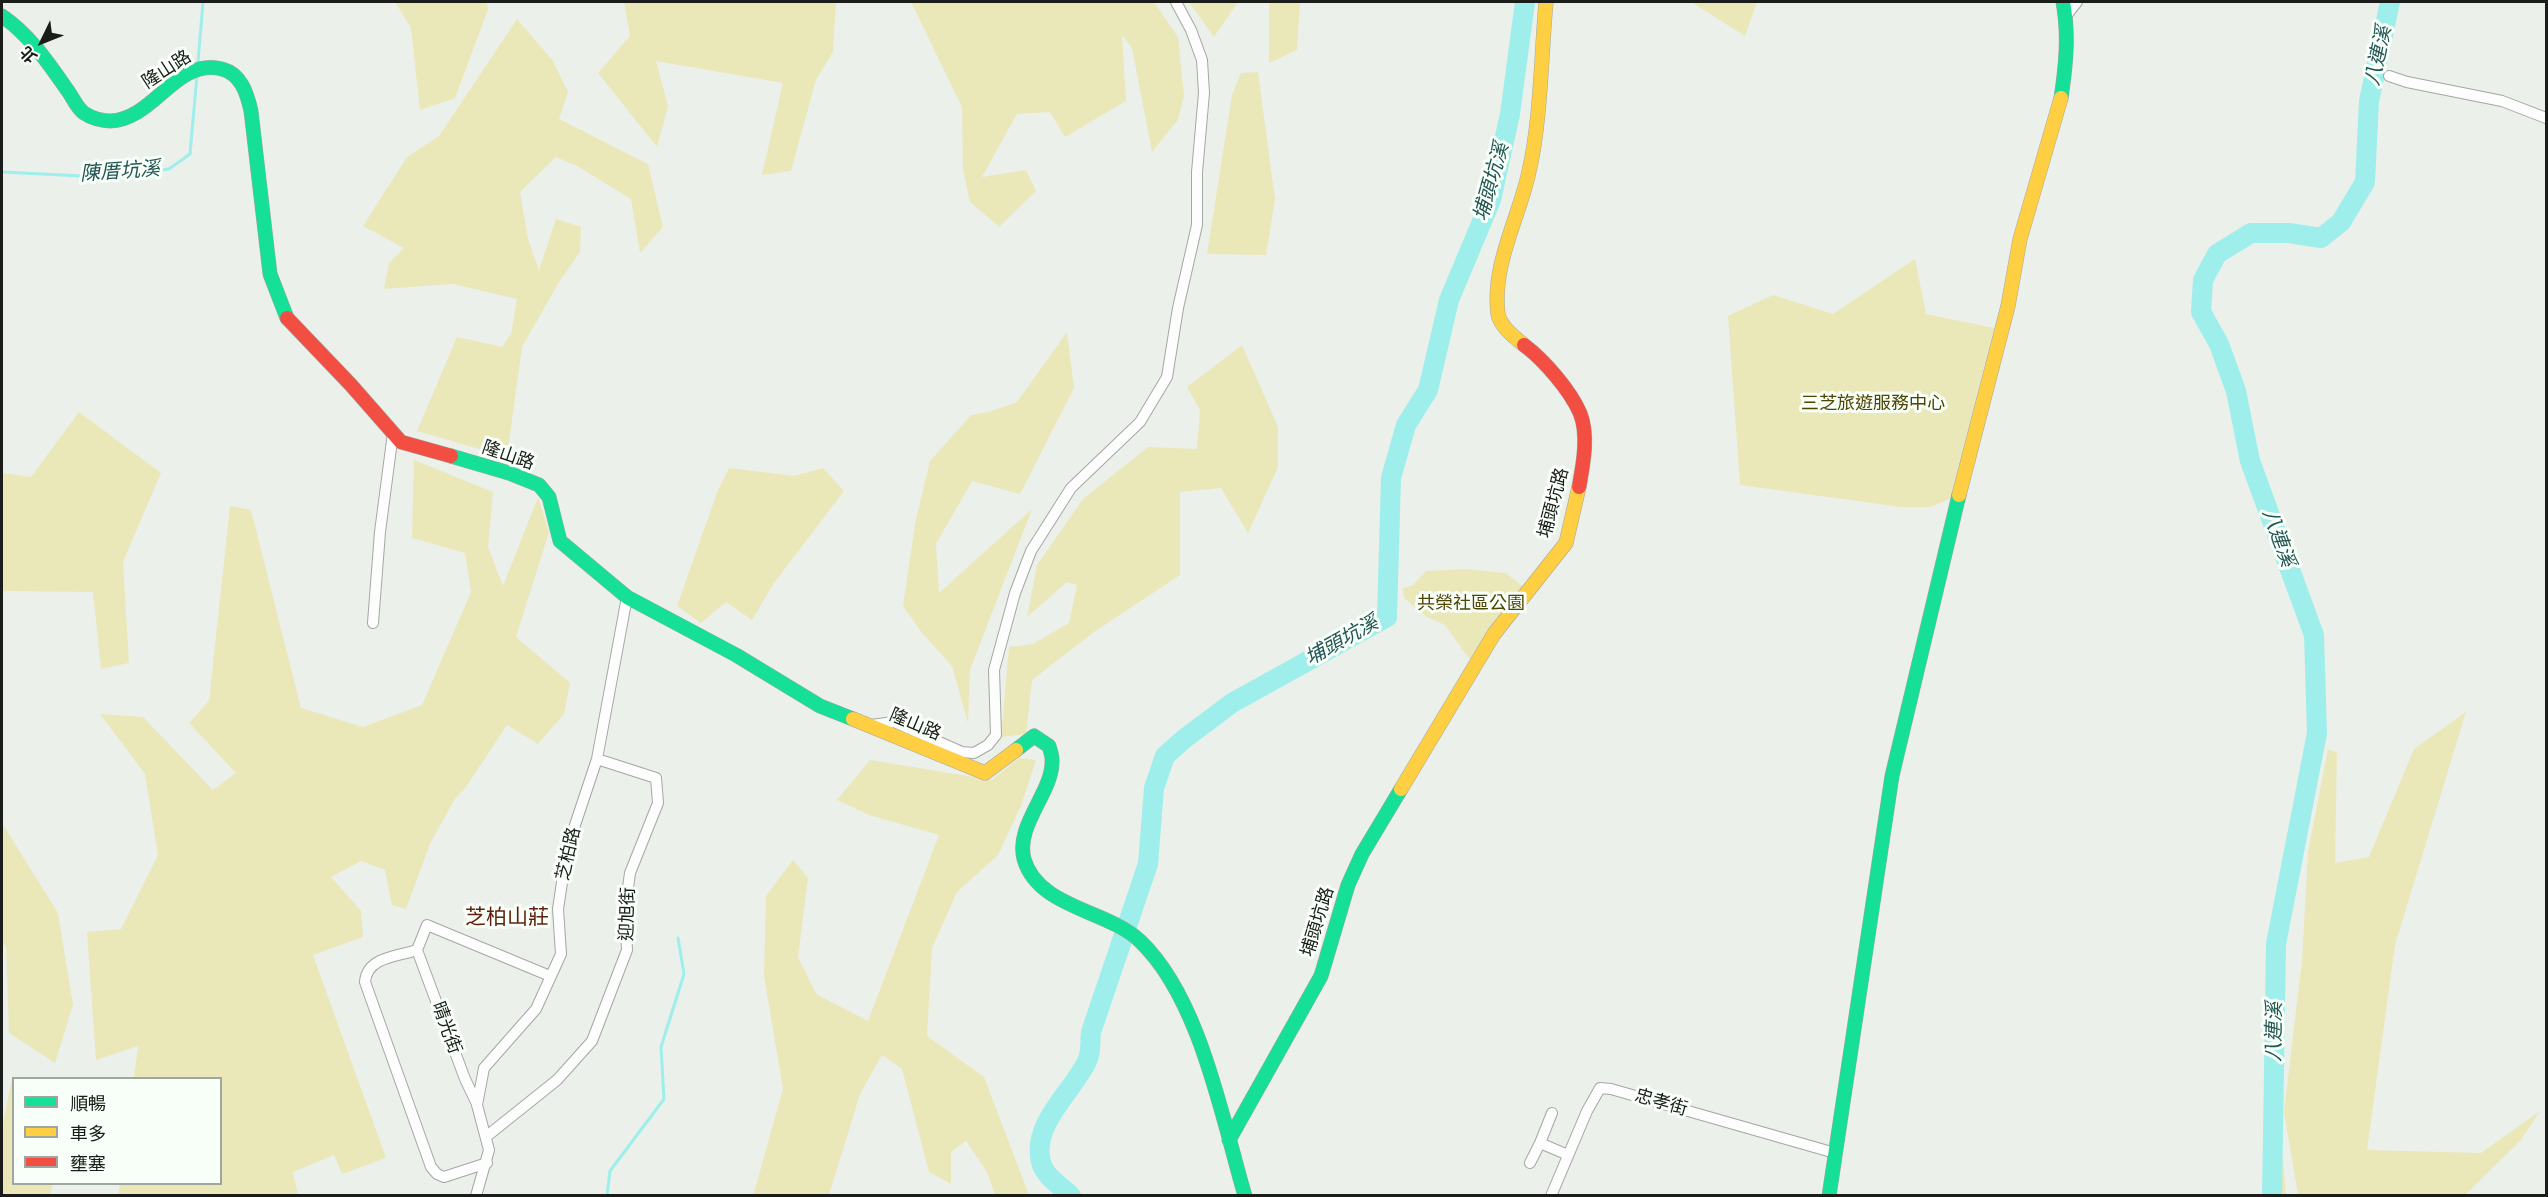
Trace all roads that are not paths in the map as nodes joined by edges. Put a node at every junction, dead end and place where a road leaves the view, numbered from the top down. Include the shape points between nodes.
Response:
1 (1176, 2) edge
2 (1546, 2) edge
3 (2063, 2) edge
4 (2077, 2) edge
5 (2, 16) edge
6 (2066, 16) junction
7 (2389, 76) dead end
8 (2547, 118) edge
9 (393, 433) junction
10 (627, 597) junction
11 (374, 623) dead end
12 (870, 725) junction
13 (597, 759) junction
14 (417, 950) junction
15 (550, 976) junction
16 (477, 1105) junction
17 (1552, 1113) dead end
18 (487, 1136) junction
19 (1229, 1140) junction
20 (1540, 1143) junction
21 (1836, 1154) junction
22 (1568, 1155) junction
23 (487, 1163) junction
24 (1530, 1163) dead end
25 (476, 1196) edge
26 (1245, 1196) edge
27 (1551, 1196) edge
28 (1829, 1196) edge

1 - 12 street via 1202,60 1204,93 1197,225 1167,377 1140,422 1071,488 1031,551 994,670 996,735 988,745 974,753 962,752 894,722
2 - 19 street, 埔頭坑路 via 1533,151 1498,273 1498,317 1556,377 1580,413 1584,430 1582,466 1566,543 1494,634 1384,816 1348,885 1321,976
3 - 6 street
4 - 6 street
5 - 9 street, 隆山路 via 37,50 86,114 110,121 129,119 197,69 217,64 235,74 251,111 270,274 287,319
6 - 21 street via 2066,67 2059,107 2020,239 2008,306 1892,776
7 - 8 street via 2502,101
9 - 10 street, 隆山路 via 401,442 539,485 549,497 560,541
9 - 11 street via 380,532
10 - 12 street, 隆山路 via 736,655 820,706
10 - 13 street, 芝柏路
12 - 19 street, 隆山路 via 985,773 1034,736 1046,741 1053,750 1053,762 1024,835 1025,861 1031,876 1113,922 1155,956 1186,1004
13 - 15 street, 芝柏路 via 567,849 558,909 561,954
13 - 18 street, 迎旭街 via 656,778 658,803 630,873 625,910 627,950 592,1041 557,1080
14 - 15 street via 427,925
14 - 16 street, 晴光街
14 - 23 street via 372,964 364,982 431,1167 444,1177
15 - 16 street, 芝柏路 via 536,1009 484,1068
16 - 18 street, 芝柏路
17 - 20 street
18 - 23 street, 芝柏路
19 - 26 street
20 - 22 street
20 - 24 street
21 - 22 street, 忠孝街 via 1600,1088
21 - 28 street
22 - 27 street, 忠孝街
23 - 25 street, 芝柏路

